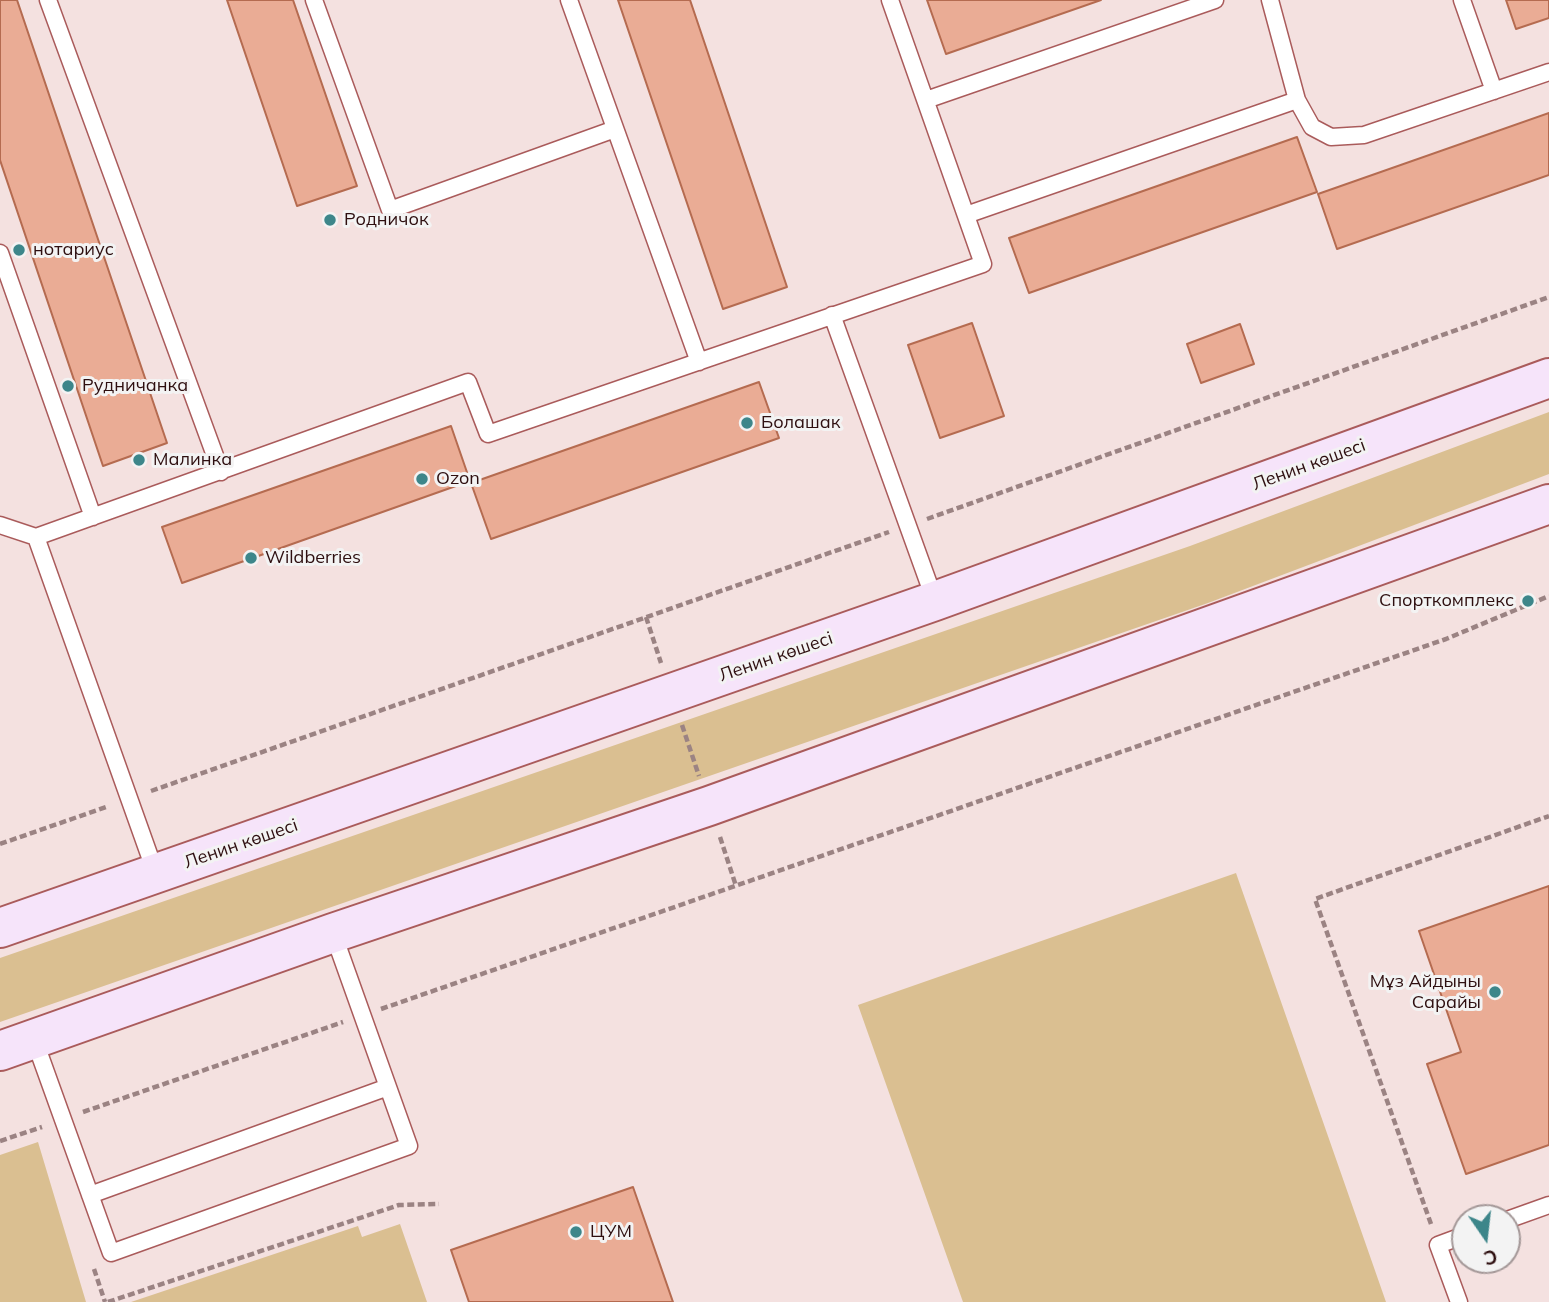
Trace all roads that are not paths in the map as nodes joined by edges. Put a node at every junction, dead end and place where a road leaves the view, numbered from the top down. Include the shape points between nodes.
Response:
1 (48, 0) edge
2 (314, 0) edge
3 (569, 0) edge
4 (890, 0) edge
5 (1215, 0) edge
6 (1270, 0) edge
7 (1462, 0) edge
8 (1549, 72) edge
9 (1494, 91) junction
10 (926, 100) junction
11 (1297, 100) junction
12 (615, 129) junction
13 (966, 215) junction
14 (0, 253) edge
15 (832, 315) junction
16 (699, 362) junction
17 (1549, 378) edge
18 (220, 472) junction
19 (1549, 504) edge
20 (93, 517) junction
21 (0, 524) edge
22 (36, 537) junction
23 (935, 601) junction
24 (156, 874) junction
25 (0, 928) edge
26 (332, 933) junction
27 (17, 1045) edge
28 (388, 1087) junction
29 (90, 1195) junction
30 (1549, 1205) edge
31 (1521, 1215) edge
32 (1451, 1240) edge
33 (1459, 1302) edge

1 - 18 lane
2 - 12 lane via 390,211
3 - 12 lane
4 - 10 lane
5 - 10 lane
6 - 11 lane
7 - 9 lane
8 - 9 lane
9 - 11 lane via 1364,135 1331,137 1312,127
10 - 13 lane
11 - 13 lane
12 - 16 lane
13 - 15 lane via 983,264
14 - 20 lane
15 - 16 lane
15 - 23 lane
16 - 18 lane via 488,434 468,382
17 - 23 main road, Ленин көшесі
18 - 20 lane
19 - 26 main road via 709,806
20 - 22 lane
21 - 22 lane
22 - 24 lane
23 - 24 main road, Ленин көшесі
24 - 25 main road, Ленин көшесі
26 - 27 main road
26 - 28 lane
27 - 29 lane via 63,1119
28 - 29 lane
28 - 29 lane via 409,1146 396,1151 111,1252
30 - 31 lane
32 - 33 lane via 1438,1245

